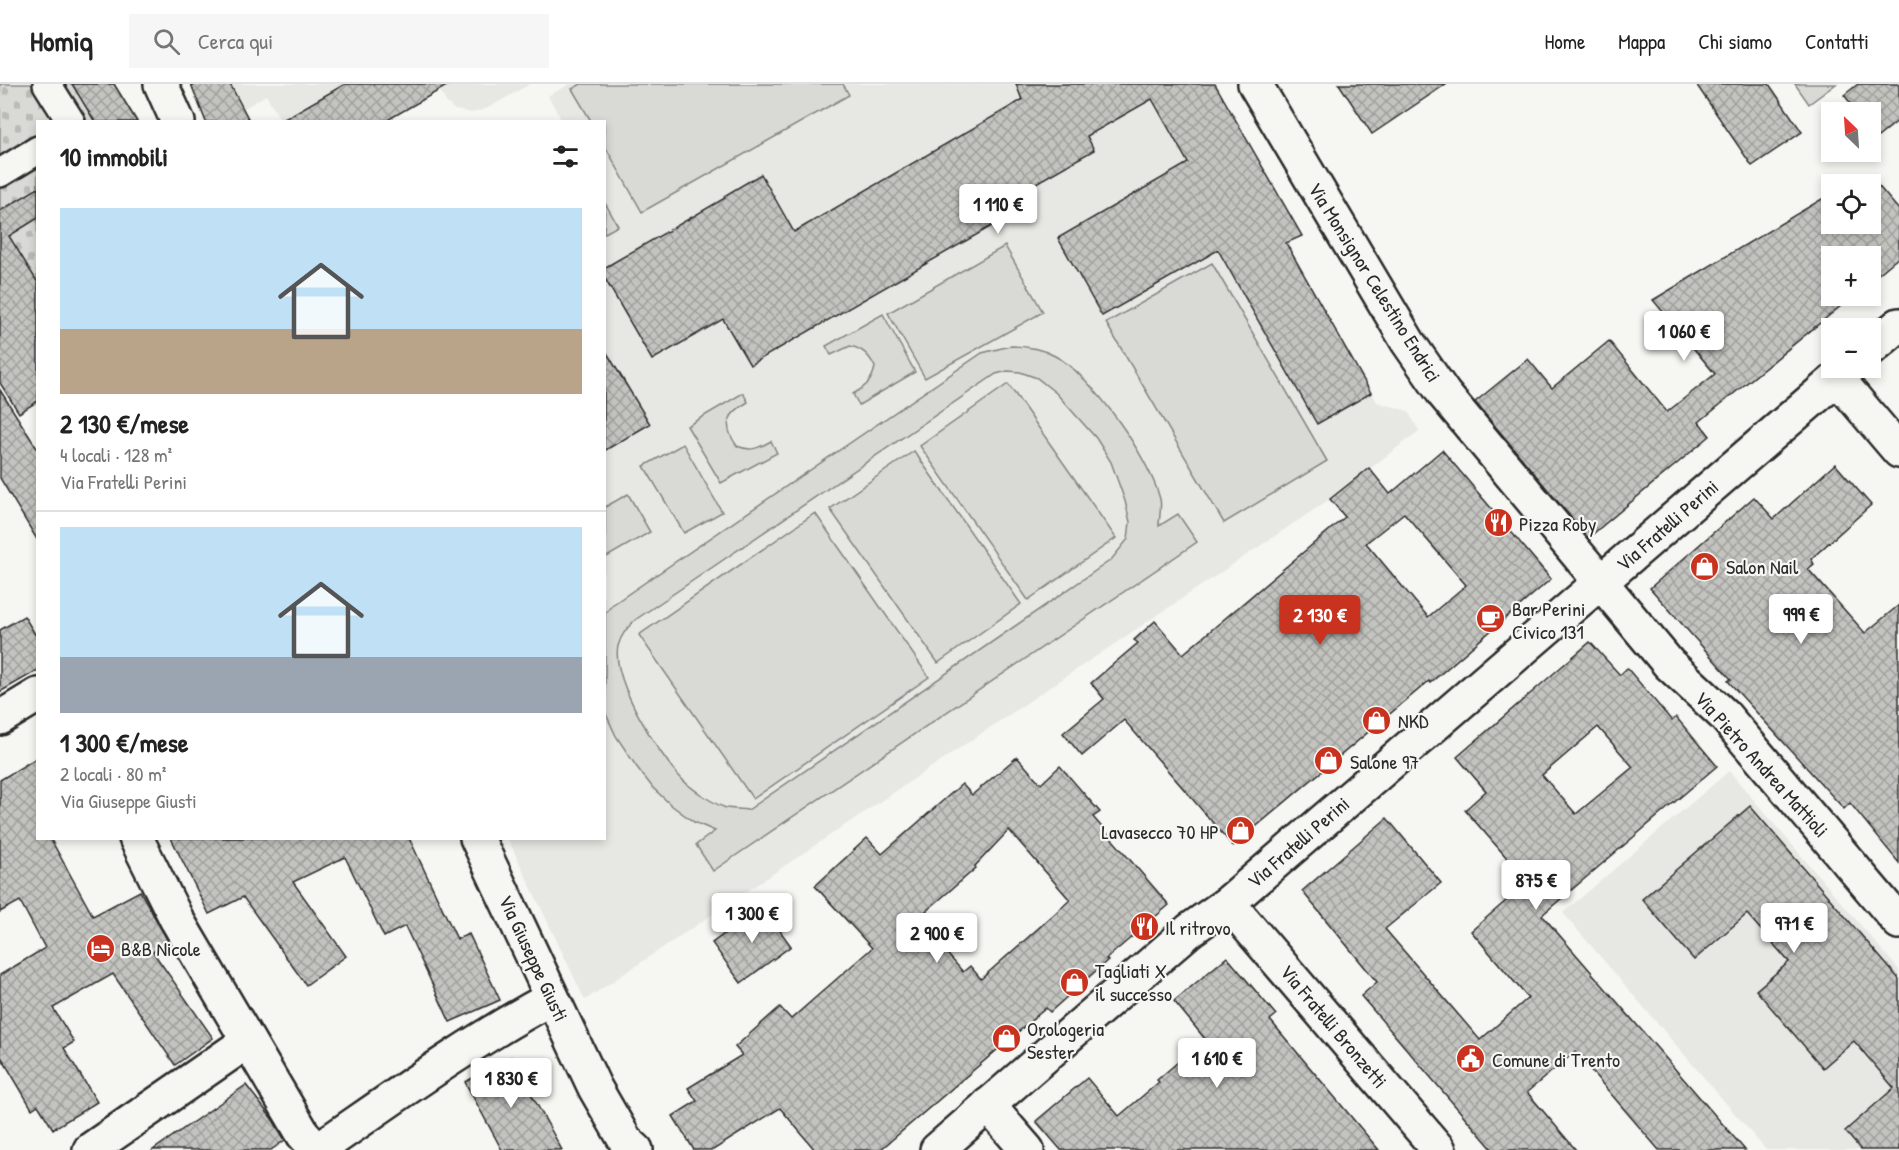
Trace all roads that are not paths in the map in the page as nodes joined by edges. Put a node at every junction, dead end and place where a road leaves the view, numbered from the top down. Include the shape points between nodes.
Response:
1 (47, 84) edge
2 (161, 84) edge
3 (1255, 84) edge
4 (70, 120) edge
5 (177, 120) edge
6 (36, 151) edge
7 (0, 173) edge
8 (1899, 325) edge
9 (1881, 340) edge
10 (1837, 378) edge
11 (1847, 378) edge
12 (1899, 451) edge
13 (1600, 581) junction
14 (36, 696) edge
15 (0, 718) edge
16 (137, 840) edge
17 (478, 840) edge
18 (1228, 903) junction
19 (1899, 922) edge
20 (552, 998) junction
21 (248, 1041) junction
22 (988, 1105) junction
23 (630, 1147) edge
24 (90, 1150) edge
25 (937, 1150) edge
26 (1027, 1150) edge
27 (1439, 1150) edge

1 - 4 street
2 - 5 street
3 - 13 street, Via Monsignor Celestino Endrici via 1426,370
6 - 7 street
8 - 9 street
10 - 13 street, Via Fratelli Perini
11 - 12 street
13 - 18 street, Via Fratelli Perini
13 - 19 street, Via Pietro Andrea Mattioli via 1669,664 1724,715
14 - 15 street
16 - 21 street via 177,920
17 - 20 street, Via Giuseppe Giusti
18 - 22 street, Via Fratelli Perini via 1190,930
18 - 27 street, Via Fratelli Bronzetti
20 - 21 street via 413,1083 326,1144 314,1146
20 - 23 street, Via Giuseppe Giusti via 599,1096
21 - 24 street
22 - 25 street, Via Fratelli Perini
22 - 26 street

